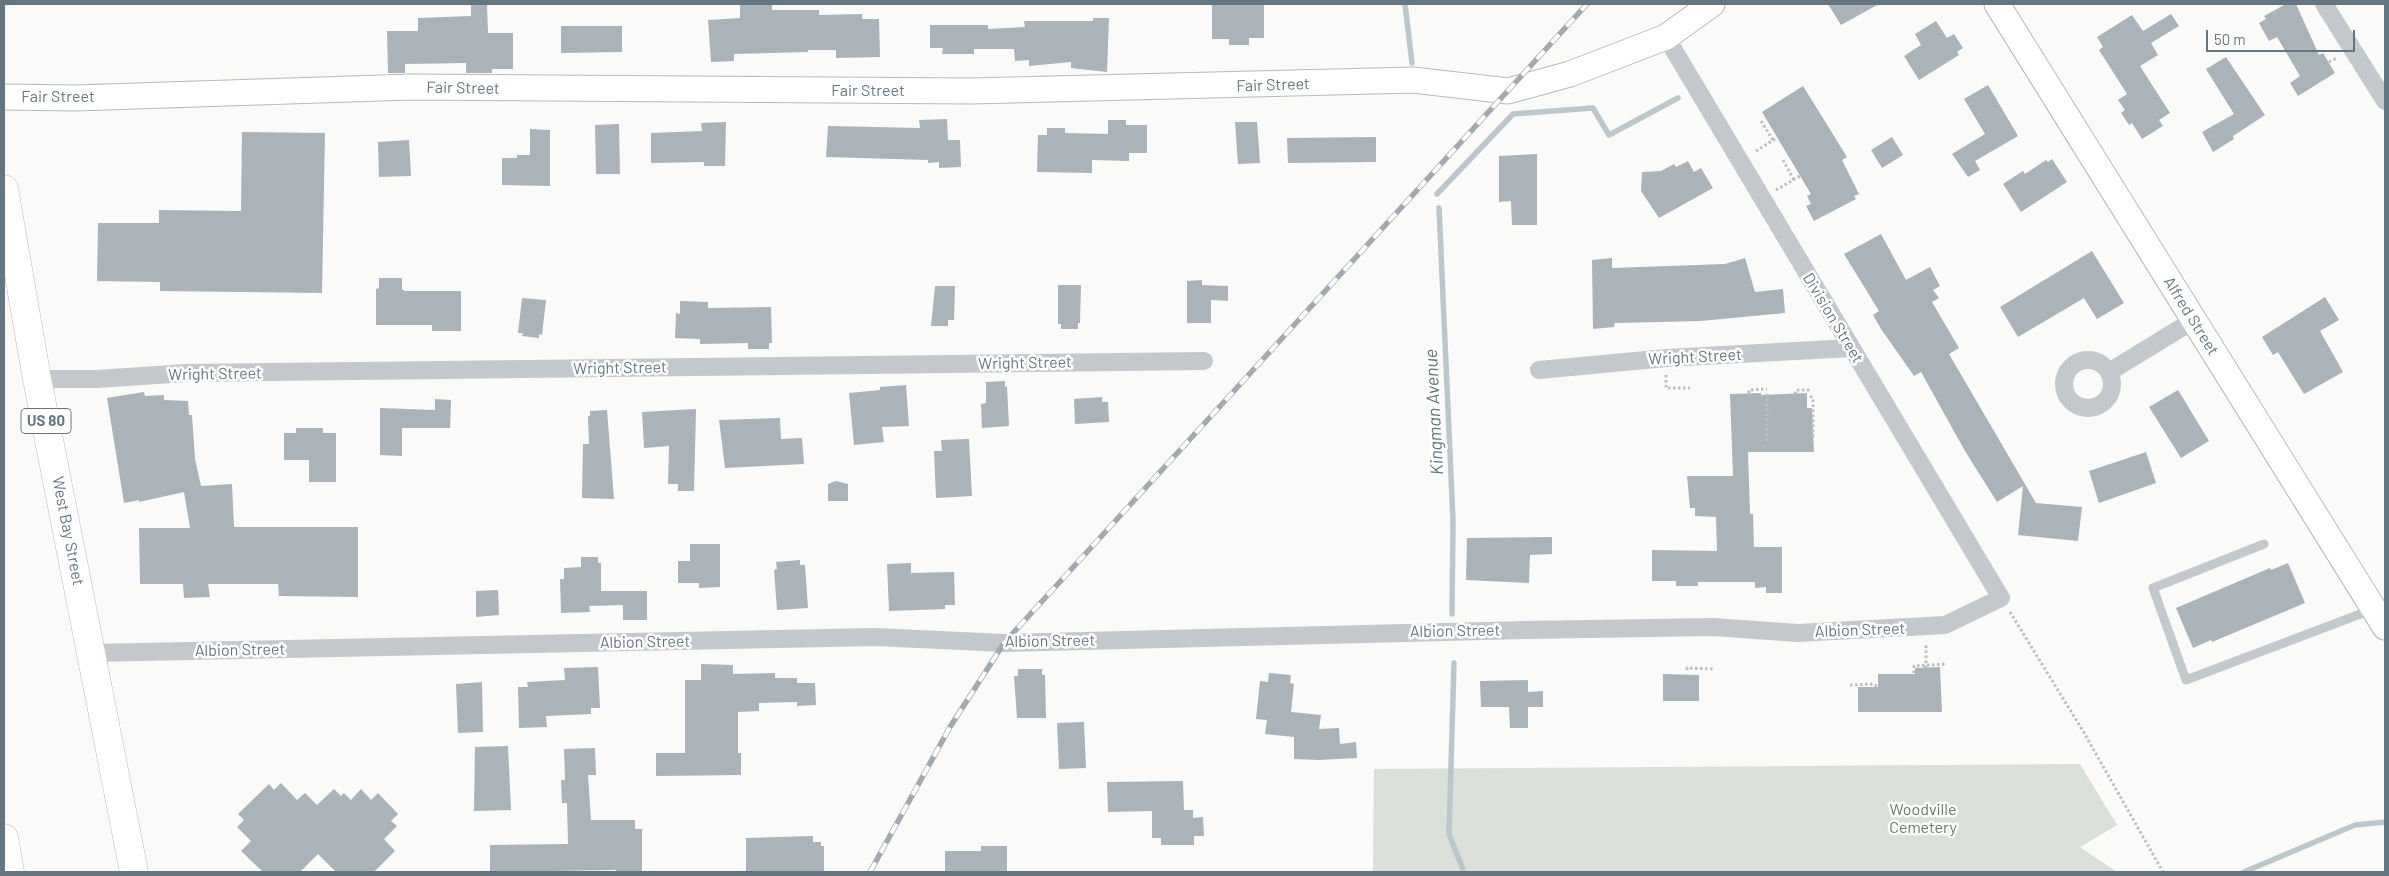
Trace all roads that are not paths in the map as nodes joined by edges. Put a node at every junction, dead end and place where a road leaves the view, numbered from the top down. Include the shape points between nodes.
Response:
1 (1712, 4) edge
2 (1997, 4) edge
3 (2324, 4) edge
4 (1666, 37) junction
5 (4, 97) edge
6 (2385, 101) edge
7 (4, 189) edge
8 (2194, 320) junction
9 (1852, 348) junction
10 (1204, 361) dead end
11 (1539, 370) dead end
12 (2110, 372) dead end
13 (37, 379) junction
14 (2264, 544) dead end
15 (2001, 598) joint
16 (2379, 618) edge
17 (92, 652) junction
18 (4, 838) edge
19 (10, 872) edge
20 (134, 872) edge

1 - 4 street, Fair Street
2 - 8 street, Alfred Street
3 - 6 street
4 - 5 street, Fair Street via 1570,74 1508,91 1414,80 971,91 411,87 75,98
4 - 9 street, Division Street
7 - 13 main road, West Bay Street / US 80
8 - 12 street
8 - 16 street, Alfred Street
9 - 11 street, Wright Street via 1667,358
9 - 15 street, Division Street
10 - 13 street, Wright Street via 186,373
13 - 17 main road, West Bay Street / US 80
14 - 16 lane via 2153,588 2186,680
15 - 17 street, Albion Street via 1945,625 1798,633 1713,627 1422,631 1004,643 875,637
17 - 20 main road, West Bay Street / US 80
18 - 19 main road

